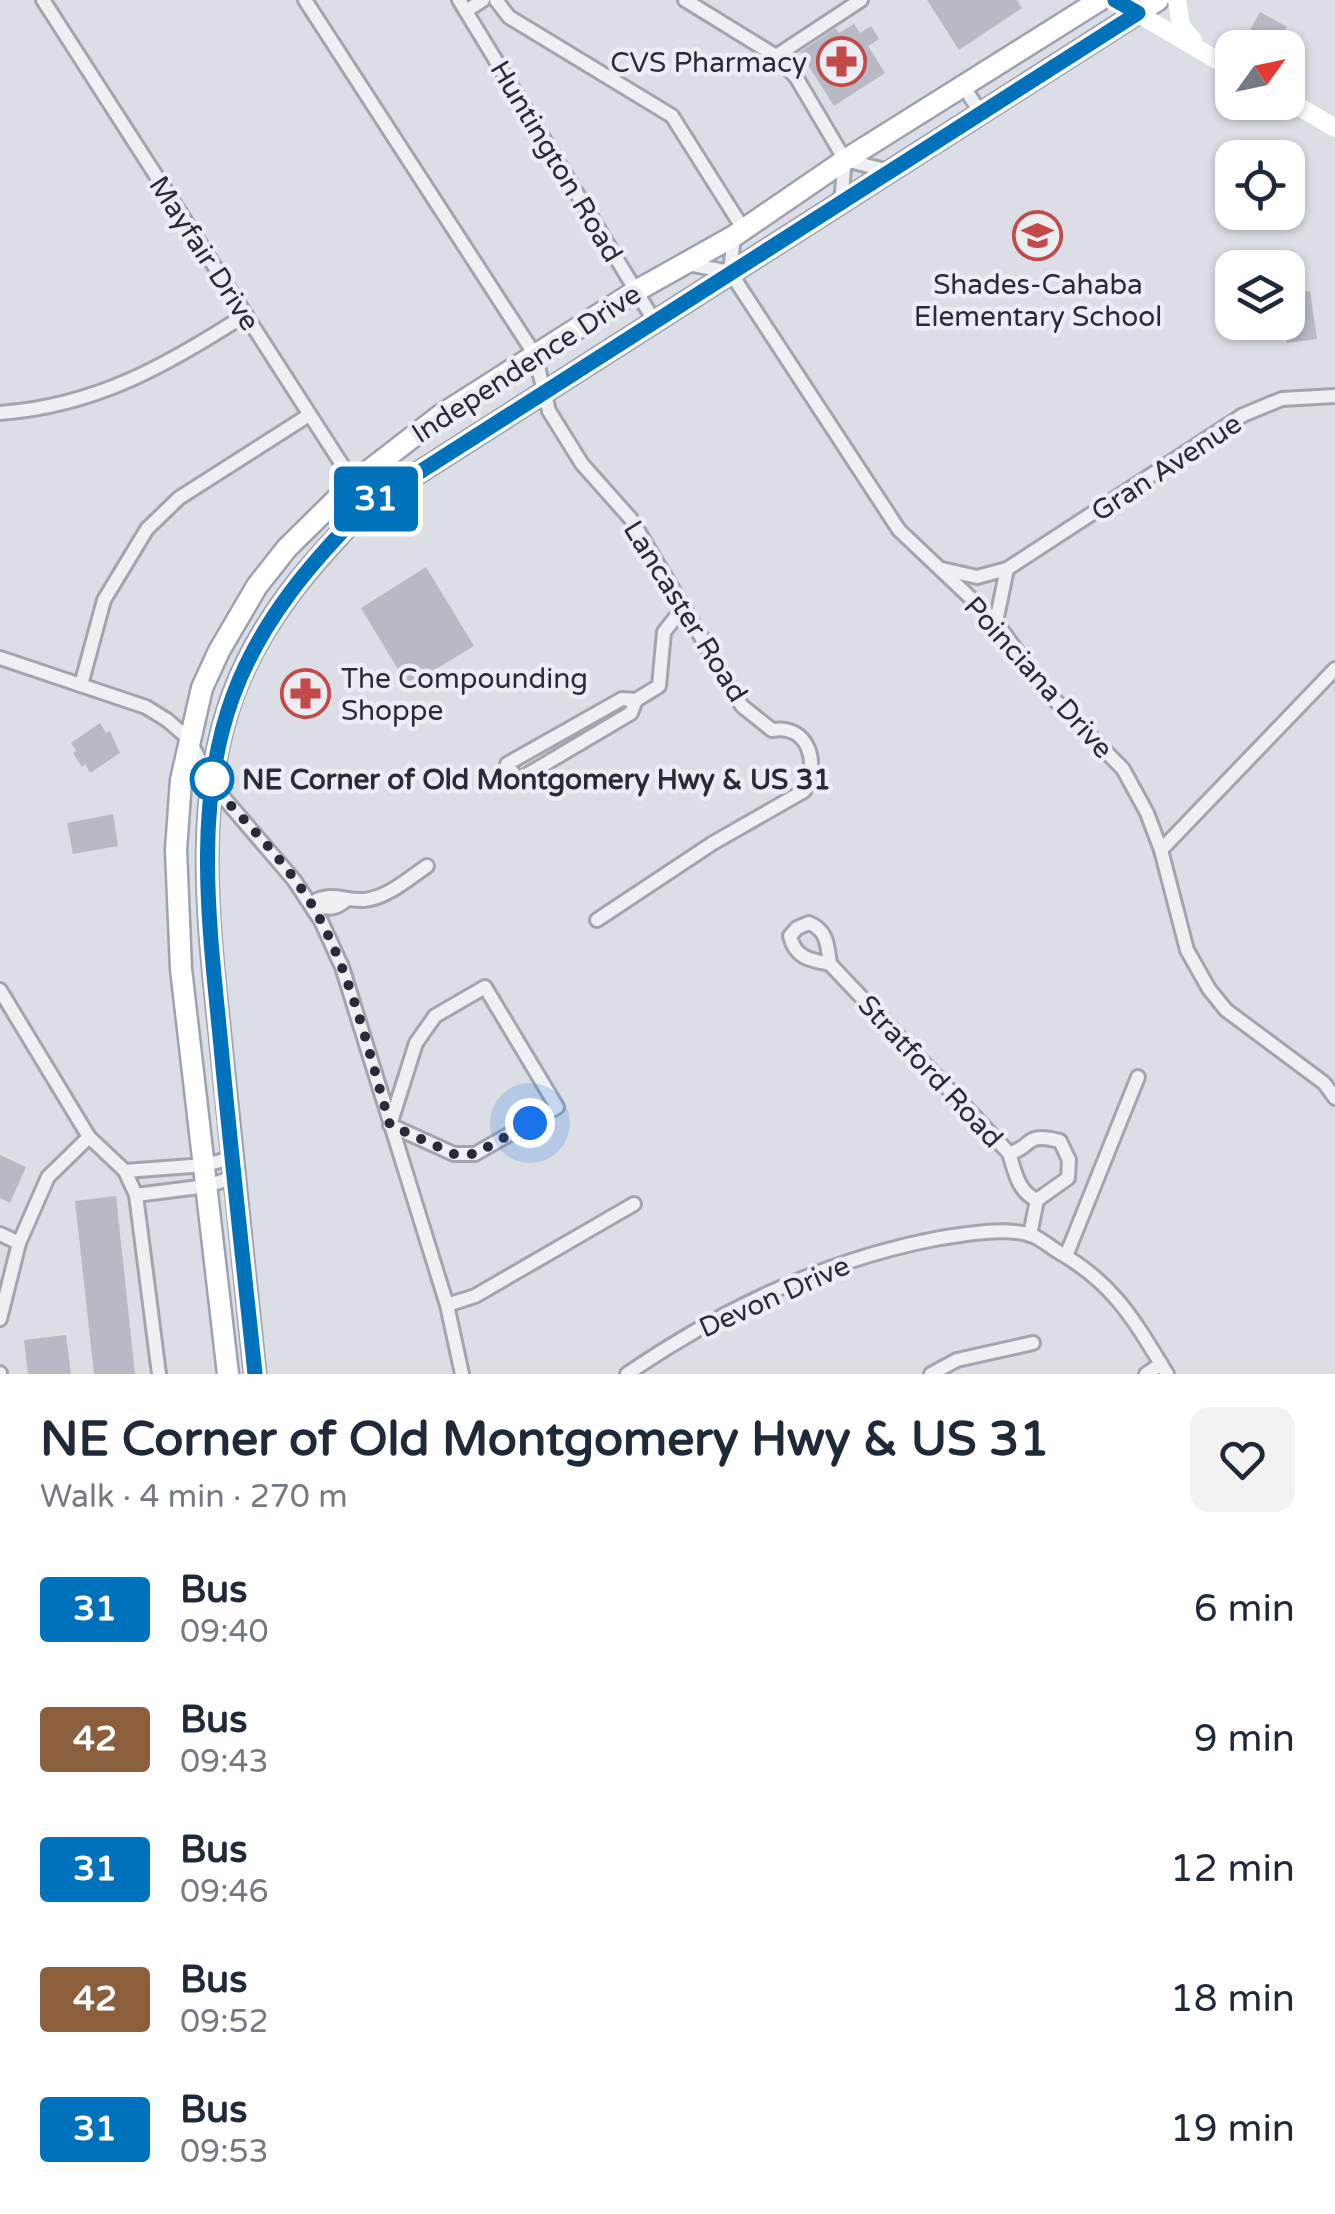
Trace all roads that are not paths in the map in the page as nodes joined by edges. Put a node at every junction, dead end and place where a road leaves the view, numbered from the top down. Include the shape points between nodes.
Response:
1 (43, 0) edge
2 (305, 0) edge
3 (483, 0) edge
4 (496, 0) edge
5 (685, 0) edge
6 (861, 0) edge
7 (1100, 0) edge
8 (1115, 0) edge
9 (1158, 0) edge
10 (1177, 0) edge
11 (463, 6) edge
12 (1138, 13) junction
13 (1203, 52) junction
14 (776, 56) junction
15 (1215, 59) edge
16 (964, 87) junction
17 (1305, 110) edge
18 (980, 112) junction
19 (1335, 128) edge
20 (846, 160) junction
21 (889, 171) junction
22 (841, 201) junction
23 (739, 233) junction
24 (683, 263) junction
25 (730, 272) junction
26 (636, 292) junction
27 (244, 315) junction
28 (656, 322) junction
29 (535, 356) junction
30 (543, 390) junction
31 (1335, 396) edge
32 (1, 411) edge
33 (308, 415) junction
34 (353, 483) junction
35 (368, 505) junction
36 (938, 568) junction
37 (1008, 569) junction
38 (682, 608) junction
39 (996, 622) junction
40 (0, 658) edge
41 (1335, 669) edge
42 (81, 685) junction
43 (636, 700) junction
44 (573, 726) junction
45 (189, 739) junction
46 (582, 742) junction
47 (210, 783) junction
48 (1161, 850) junction
49 (426, 866) dead end
50 (311, 904) junction
51 (597, 920) dead end
52 (830, 964) dead end
53 (0, 990) edge
54 (1138, 1077) dead end
55 (1329, 1084) edge
56 (1335, 1098) edge
57 (390, 1125) junction
58 (89, 1137) junction
59 (1009, 1154) junction
60 (233, 1168) junction
61 (125, 1171) junction
62 (206, 1175) junction
63 (136, 1195) junction
64 (1037, 1200) junction
65 (634, 1204) dead end
66 (0, 1234) edge
67 (1030, 1235) junction
68 (19, 1242) junction
69 (1066, 1256) junction
70 (447, 1305) junction
71 (0, 1320) edge
72 (1033, 1343) dead end
73 (1164, 1369) edge
74 (159, 1374) edge
75 (228, 1374) edge
76 (255, 1374) edge
77 (462, 1374) edge
78 (628, 1374) edge
79 (931, 1374) edge
80 (1146, 1374) edge

1 - 27 street, Mayfair Drive
2 - 29 street, Lancaster Road
3 - 11 street
4 - 23 street via 509,17 672,116
5 - 14 street
6 - 14 street
7 - 16 main road, Independence Drive
8 - 12 main road
9 - 12 main road, Independence Drive
10 - 13 main road via 1180,26
11 - 26 street, Huntington Road
12 - 13 main road
12 - 18 main road, Independence Drive
13 - 15 main road
14 - 20 street
16 - 18 street
16 - 20 main road, Independence Drive
17 - 19 main road
18 - 21 main road, Independence Drive
20 - 21 street
20 - 22 street
20 - 23 main road, Independence Drive
21 - 22 main road, Independence Drive
22 - 25 main road, Independence Drive
23 - 24 main road, Independence Drive
23 - 25 street
24 - 25 street
24 - 26 main road, Independence Drive
25 - 28 main road, Independence Drive
25 - 36 street, Poinciana Drive via 899,530
26 - 28 street, Huntington Road
26 - 29 main road, Independence Drive
27 - 32 street via 148,374 85,399
27 - 33 street, Mayfair Drive
28 - 30 main road, Independence Drive
29 - 30 street, Lancaster Road
29 - 34 main road, Independence Drive via 441,415
30 - 35 main road, Independence Drive
30 - 38 street, Lancaster Road via 582,464 631,519
31 - 37 street, Gran Avenue via 1282,399 1243,415
33 - 34 street, Mayfair Drive
33 - 42 street via 179,498 147,529 104,600
34 - 35 street, Mayfair Drive
34 - 45 main road, Independence Drive via 257,586 202,688
35 - 47 main road, Independence Drive via 299,577 260,639 233,695
36 - 37 street, Gran Avenue via 978,577
36 - 39 street, Poinciana Drive
37 - 39 street
38 - 43 street via 664,632 659,686
38 - 51 street, Lancaster Road via 742,706 772,730 798,734 808,746 812,778 804,790
39 - 48 street, Poinciana Drive via 1043,688 1123,770
40 - 42 street
41 - 48 street
42 - 45 street via 146,708
43 - 44 street via 622,698
43 - 46 street via 630,712
44 - 46 street
44 - 46 street via 507,764 518,780
45 - 47 street
45 - 62 main road, Independence Drive via 176,902
47 - 50 street
47 - 60 main road, Independence Drive via 212,952
48 - 55 street, Poinciana Drive via 1187,950 1209,989 1226,1010
49 - 50 street via 375,897 322,896
50 - 57 street via 342,966
52 - 59 street, Stratford Road
53 - 58 street
54 - 69 street
55 - 56 street, Poinciana Drive
57 - 57 street via 454,1154 475,1154 556,1107 485,987 435,1016 416,1043
57 - 70 street
58 - 61 street
58 - 68 street via 48,1177
59 - 64 street, Stratford Road via 1018,1182
59 - 64 street via 1028,1140 1060,1141 1070,1160 1068,1178
60 - 62 street
60 - 62 street
60 - 76 main road, Independence Drive
61 - 62 street
61 - 63 street
62 - 63 street
62 - 75 main road, Independence Drive
63 - 74 street
64 - 67 street
65 - 70 street
66 - 68 street
67 - 69 street, Devon Drive
67 - 78 street, Devon Drive via 975,1232 898,1246 807,1276 685,1335
68 - 71 street
69 - 73 street, Devon Drive via 1111,1288
70 - 77 street
72 - 79 street via 956,1360
73 - 80 street

